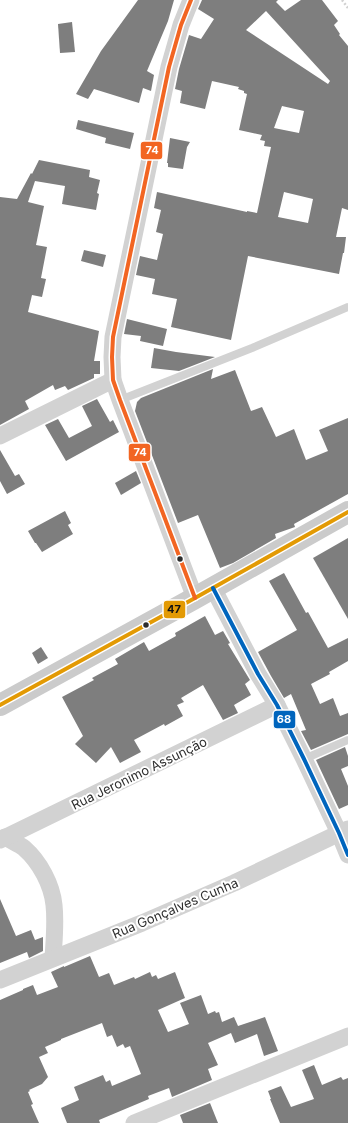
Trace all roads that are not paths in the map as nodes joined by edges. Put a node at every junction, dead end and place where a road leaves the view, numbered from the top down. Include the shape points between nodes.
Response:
1 (191, 0) edge
2 (348, 307) edge
3 (113, 380) junction
4 (120, 400) junction
5 (0, 436) edge
6 (348, 512) edge
7 (204, 593) junction
8 (0, 705) edge
9 (277, 705) junction
10 (348, 740) edge
11 (304, 759) junction
12 (343, 831) edge
13 (3, 838) edge
14 (348, 855) edge
15 (53, 958) junction
16 (0, 980) edge
17 (348, 1036) edge
18 (136, 1123) edge

1 - 3 street via 169,67 113,337
2 - 4 lane
3 - 4 street
3 - 5 street
4 - 7 street
6 - 7 street
7 - 8 street
7 - 9 street
9 - 11 street
9 - 13 street, Rua Jeronimo Assunção
10 - 11 lane
11 - 12 street
12 - 14 street
12 - 15 street, Rua Gonçalves Cunha via 227,886
13 - 15 street via 24,848 44,872 54,904
15 - 16 street, Rua Gonçalves Cunha
17 - 18 street

